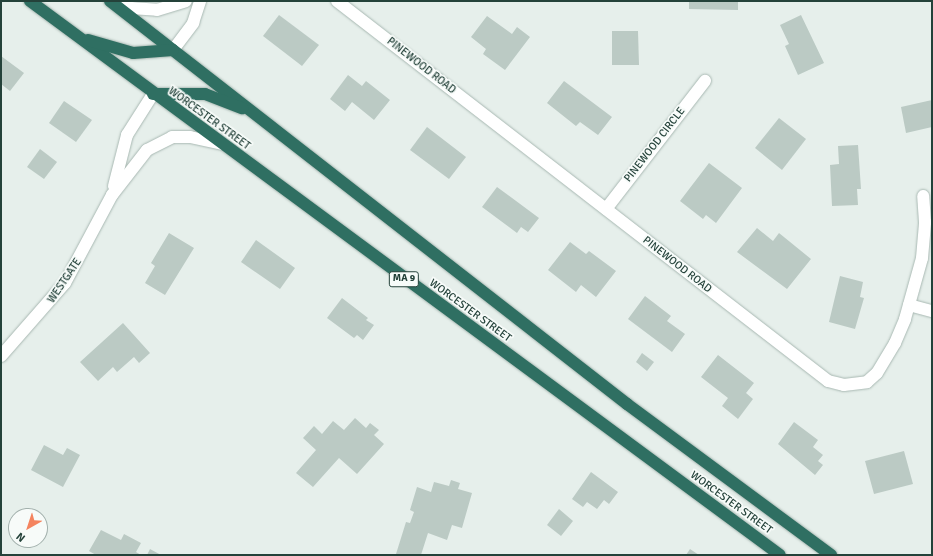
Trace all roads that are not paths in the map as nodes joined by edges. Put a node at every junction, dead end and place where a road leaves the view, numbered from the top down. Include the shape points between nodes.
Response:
1 (30, 1) edge
2 (111, 1) edge
3 (186, 1) edge
4 (200, 1) edge
5 (337, 1) edge
6 (67, 30) junction
7 (173, 50) junction
8 (705, 82) dead end
9 (153, 94) junction
10 (266, 121) junction
11 (222, 144) junction
12 (112, 195) junction
13 (923, 196) dead end
14 (606, 209) junction
15 (909, 305) junction
16 (932, 311) edge
17 (1, 356) edge
18 (780, 555) edge
19 (831, 555) edge

1 - 6 highway, WORCESTER STREET / MA 9
2 - 3 street via 131,8 157,10
2 - 7 highway, WORCESTER STREET
4 - 7 street via 193,23
5 - 14 street, PINEWOOD ROAD
6 - 7 highway via 95,44 121,51 146,53
6 - 9 highway, WORCESTER STREET / MA 9
7 - 10 highway, WORCESTER STREET
8 - 14 street, PINEWOOD CIRCLE
9 - 10 highway via 205,94
9 - 11 highway, WORCESTER STREET / MA 9
9 - 12 street, WESTGATE via 127,135
10 - 19 highway, WORCESTER STREET via 627,404
11 - 12 street, WESTGATE via 190,137 160,142 132,165
11 - 18 highway, WORCESTER STREET / MA 9
12 - 17 street, WESTGATE via 72,274 49,305
13 - 15 street, PINEWOOD ROAD via 924,246
14 - 15 street, PINEWOOD ROAD via 814,373 835,383 860,384 877,373 896,343
15 - 16 street

